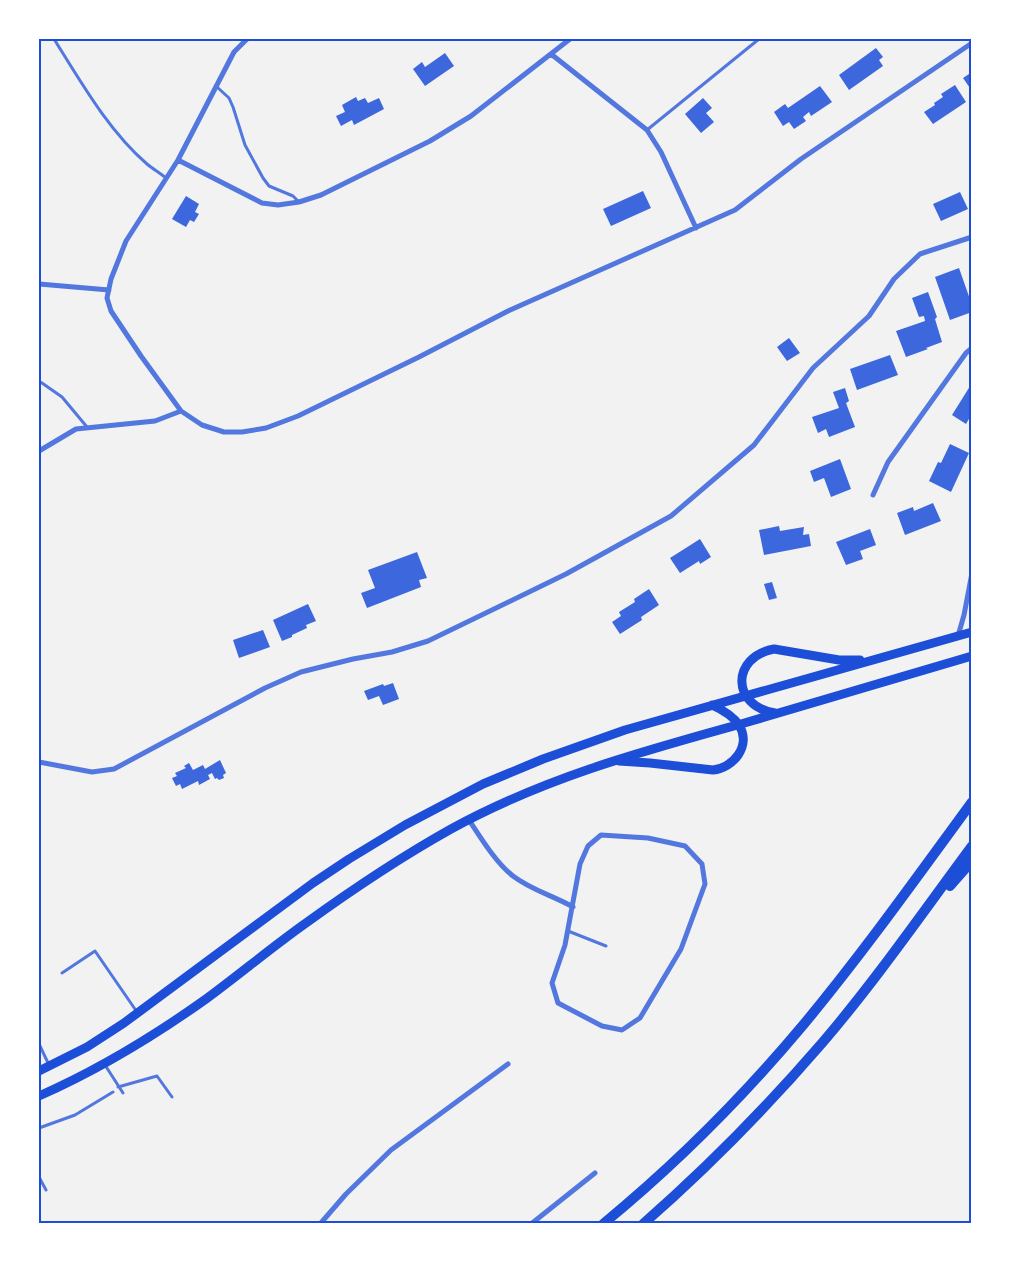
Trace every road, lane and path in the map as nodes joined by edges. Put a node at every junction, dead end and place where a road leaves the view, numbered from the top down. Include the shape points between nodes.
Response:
1 (54, 39) edge
2 (247, 39) edge
3 (570, 39) edge
4 (759, 39) edge
5 (972, 43) edge
6 (551, 54) junction
7 (216, 86) junction
8 (647, 130) junction
9 (178, 160) junction
10 (166, 178) junction
11 (299, 202) junction
12 (696, 228) junction
13 (972, 238) edge
14 (39, 284) edge
15 (109, 290) junction
16 (972, 348) edge
17 (39, 382) edge
18 (181, 411) junction
19 (88, 428) junction
20 (39, 451) edge
21 (873, 495) dead end
22 (972, 573) edge
23 (972, 632) edge
24 (957, 636) junction
25 (972, 656) edge
26 (874, 660) junction
27 (746, 696) junction
28 (712, 705) junction
29 (776, 714) junction
30 (738, 724) junction
31 (611, 761) junction
32 (39, 762) edge
33 (972, 802) edge
34 (469, 820) junction
35 (972, 846) edge
36 (972, 861) edge
37 (573, 907) junction
38 (568, 931) junction
39 (904, 938) junction
40 (606, 946) dead end
41 (62, 973) dead end
42 (138, 1013) junction
43 (39, 1044) edge
44 (104, 1064) junction
45 (508, 1064) dead end
46 (49, 1066) junction
47 (39, 1071) edge
48 (118, 1087) junction
49 (113, 1092) dead end
50 (123, 1093) dead end
51 (39, 1096) edge
52 (172, 1097) dead end
53 (39, 1128) edge
54 (595, 1173) dead end
55 (39, 1177) edge
56 (46, 1190) dead end
57 (320, 1224) edge
58 (531, 1224) edge
59 (603, 1224) edge
60 (643, 1224) edge

1 - 10 lane via 116,131
2 - 7 street via 234,52
3 - 6 street
4 - 8 lane
5 - 12 street via 801,159 735,210
6 - 8 street
6 - 11 street via 471,116 430,141
7 - 9 street
7 - 11 lane via 229,98 245,145 268,186
8 - 12 street
9 - 10 street
9 - 11 street via 262,203
10 - 15 street via 126,241
12 - 18 street via 508,311 266,428 224,432 202,425
13 - 32 street via 920,254 894,279 869,316 813,368 754,445 671,516 566,574 428,641 301,672 114,769 92,772
14 - 15 street
15 - 18 street via 111,311
16 - 21 street via 888,462
17 - 19 lane via 62,397
18 - 19 street via 155,421
19 - 20 street via 76,429
22 - 24 street
23 - 24 main road
24 - 26 main road
25 - 29 main road
26 - 27 main road
26 - 27 main road via 765,651 752,659 742,674
27 - 28 main road
27 - 29 main road via 759,708
28 - 30 main road
28 - 42 main road via 554,755 424,814 331,870
29 - 30 main road
30 - 31 main road
30 - 31 main road via 743,740 739,754 720,769
31 - 34 main road
33 - 59 highway via 851,966 775,1058 685,1151
34 - 37 street via 512,876
34 - 44 main road via 350,892 204,1000
35 - 39 highway
36 - 39 highway
37 - 38 street
37 - 38 street via 580,864 588,846 601,835 648,838 685,846 702,864 705,884 681,949 640,1018 622,1030 602,1026 558,1003 552,983
38 - 40 lane
39 - 60 highway via 773,1098
41 - 42 lane via 95,951
42 - 46 main road via 87,1047
43 - 46 lane
44 - 48 lane
44 - 51 main road
45 - 57 street via 391,1150
46 - 47 main road
48 - 50 lane
48 - 52 lane via 157,1076
49 - 53 lane via 75,1115
54 - 58 street
55 - 56 lane

